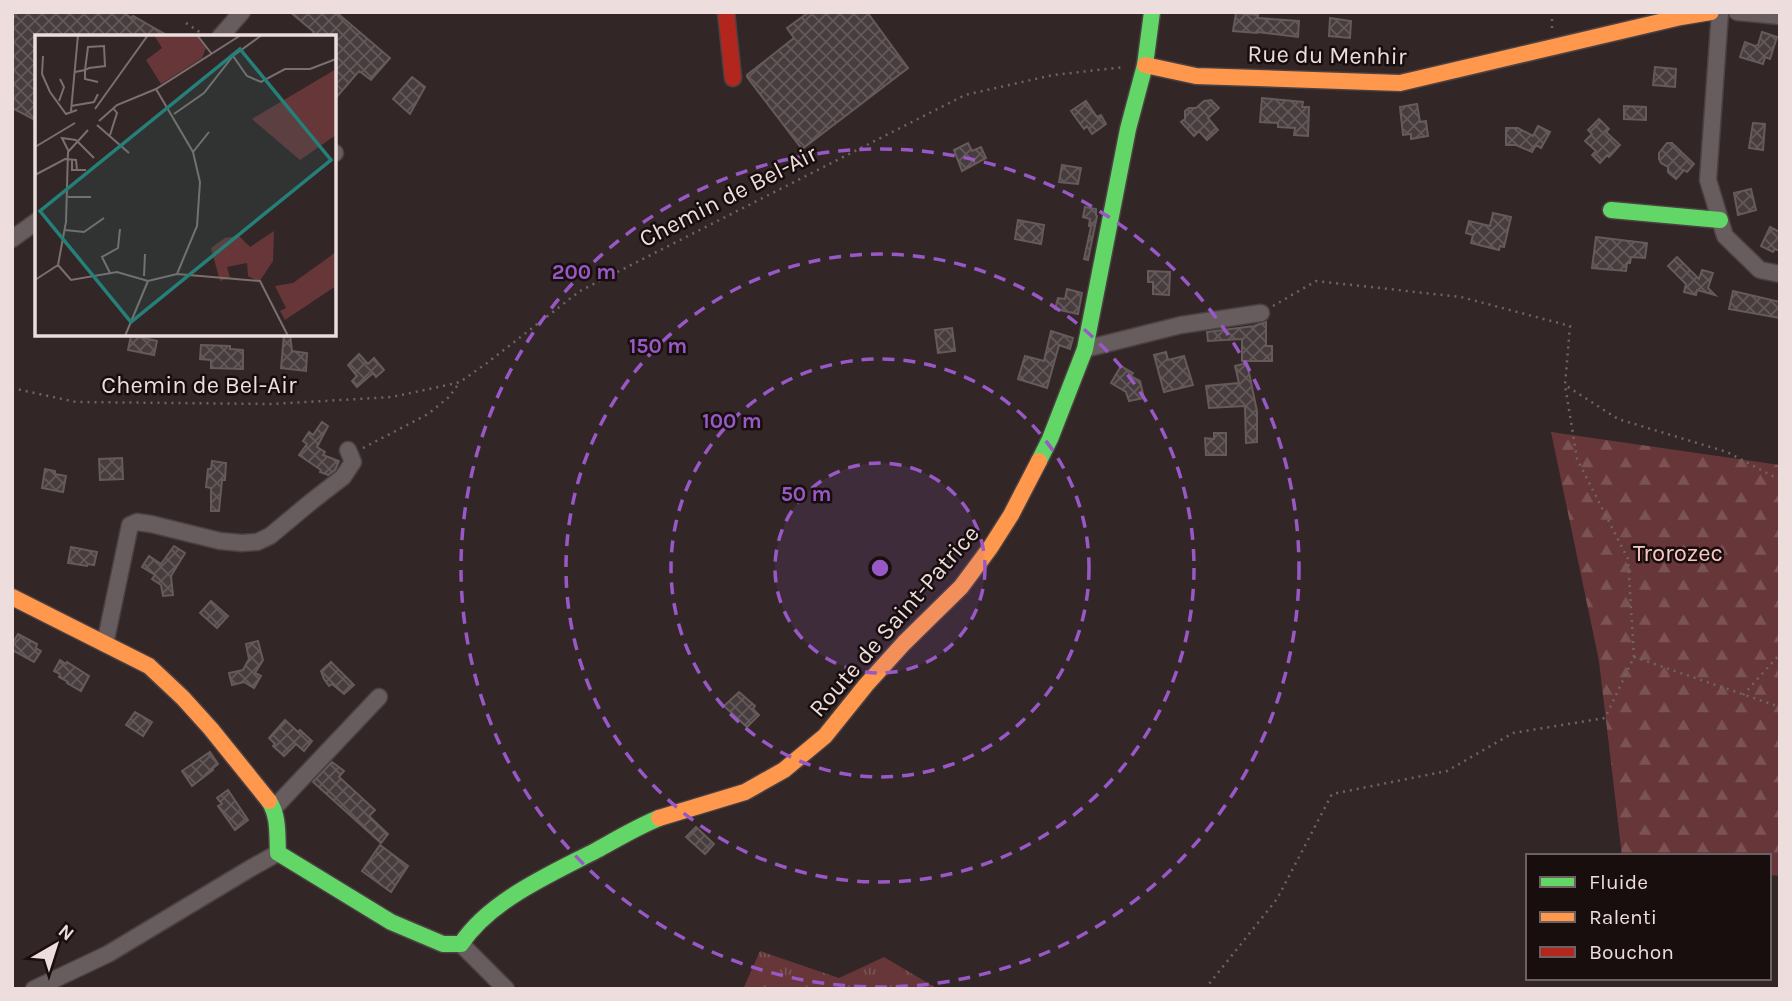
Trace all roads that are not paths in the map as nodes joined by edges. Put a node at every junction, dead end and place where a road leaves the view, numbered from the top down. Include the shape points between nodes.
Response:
1 (242, 12) edge
2 (726, 12) edge
3 (1152, 12) edge
4 (1711, 12) edge
5 (1720, 12) edge
6 (1737, 12) edge
7 (1780, 16) edge
8 (222, 35) edge
9 (1145, 65) junction
10 (733, 78) dead end
11 (1611, 210) dead end
12 (1720, 220) junction
13 (35, 223) edge
14 (12, 239) edge
15 (1780, 274) edge
16 (1261, 313) road end
17 (1084, 349) junction
18 (349, 452) road end
19 (12, 597) edge
20 (105, 644) junction
21 (379, 697) dead end
22 (274, 809) junction
23 (278, 853) junction
24 (461, 944) junction
25 (34, 989) edge
26 (506, 989) edge

1 - 8 street
2 - 10 street
3 - 9 street, Route de Saint-Patrice
4 - 9 street, Rue du Menhir via 1400,83 1196,76
5 - 12 street via 1708,180
6 - 7 street
9 - 17 street, Route de Saint-Patrice
11 - 12 street
12 - 15 street via 1725,236 1760,270
13 - 14 street
16 - 17 street
17 - 24 street, Route de Saint-Patrice via 1050,439 990,548 961,587 896,651 825,736 784,770 744,792 656,819 549,875 501,904 471,929
18 - 20 street via 353,462 343,477 257,542 220,541 151,524 130,525
19 - 20 street
20 - 22 street via 149,666 183,698
21 - 22 street
22 - 23 street
23 - 24 street via 391,922 443,944
23 - 25 street via 108,954
24 - 26 street

